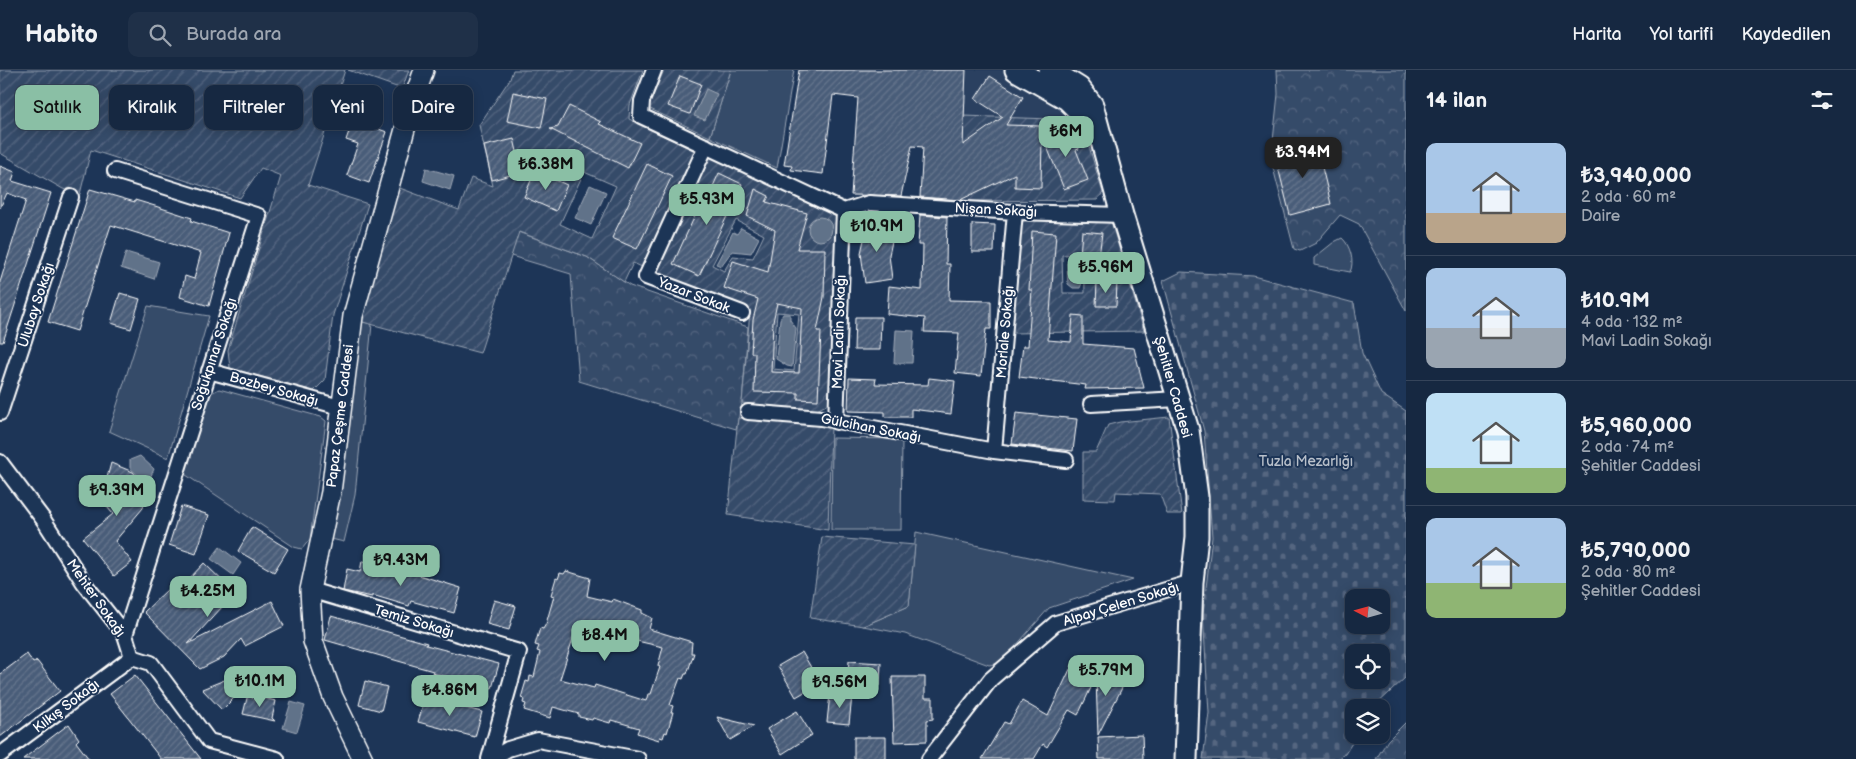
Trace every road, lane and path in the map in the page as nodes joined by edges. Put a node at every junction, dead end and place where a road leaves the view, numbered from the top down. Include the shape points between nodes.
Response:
1 (424, 70) edge
2 (654, 70) edge
3 (1016, 70) edge
4 (1082, 70) edge
5 (1050, 74) edge
6 (1092, 105) junction
7 (1102, 141) junction
8 (706, 146) junction
9 (115, 171) dead end
10 (71, 197) dead end
11 (844, 211) junction
12 (1015, 212) junction
13 (1122, 215) junction
14 (742, 314) dead end
15 (209, 371) junction
16 (1178, 399) junction
17 (1091, 404) dead end
18 (340, 407) junction
19 (748, 412) dead end
20 (0, 414) edge
21 (836, 422) junction
22 (994, 451) junction
23 (1066, 460) dead end
24 (0, 462) edge
25 (1192, 582) junction
26 (310, 590) junction
27 (125, 636) junction
28 (132, 657) junction
29 (2, 756) edge
30 (277, 759) edge
31 (363, 759) edge
32 (490, 759) edge
33 (638, 759) edge
34 (929, 759) edge
35 (1186, 759) edge

1 - 18 street, Papaz Çeşme Caddesi via 352,316
2 - 8 street via 642,101 641,116
3 - 5 main road, Şehitler Caddesi
4 - 6 main road
5 - 6 main road, Şehitler Caddesi via 1078,88
5 - 7 main road, Şehitler Caddesi
6 - 7 main road, Şehitler Caddesi
7 - 13 main road, Şehitler Caddesi
8 - 11 street
8 - 14 street, Yazar Sokak via 646,277
9 - 15 street, Soğukpınar Sokağı via 259,216
10 - 20 street, Ulubay Sokağı
11 - 12 street, Nişan Sokağı via 869,203
11 - 21 street, Mavi Ladin Sokağı
12 - 13 street, Nişan Sokağı
12 - 22 street, Morlale Sokağı
13 - 16 main road, Şehitler Caddesi
15 - 18 street, Bozbey Sokağı
15 - 27 street, Soğukpınar Sokağı
16 - 17 street
16 - 25 main road, Şehitler Caddesi via 1188,430 1197,497
18 - 26 street, Papaz Çeşme Caddesi via 331,492
19 - 21 street, Gülcihan Sokağı
21 - 22 street, Gülcihan Sokağı
22 - 23 street, Gülcihan Sokağı
24 - 27 street, Mehter Sokağı via 43,519 84,584
25 - 34 street, Alpay Çelen Sokağı via 1056,623 991,679
25 - 35 main road, Şehitler Caddesi
26 - 31 street, Papaz Çeşme Caddesi via 312,641 333,697
26 - 32 street, Temiz Sokağı via 519,652
27 - 28 street, Mehter Sokağı
28 - 29 street, Kılkış Sokağı
28 - 30 street via 151,663 210,741
32 - 33 street via 508,749 538,740

